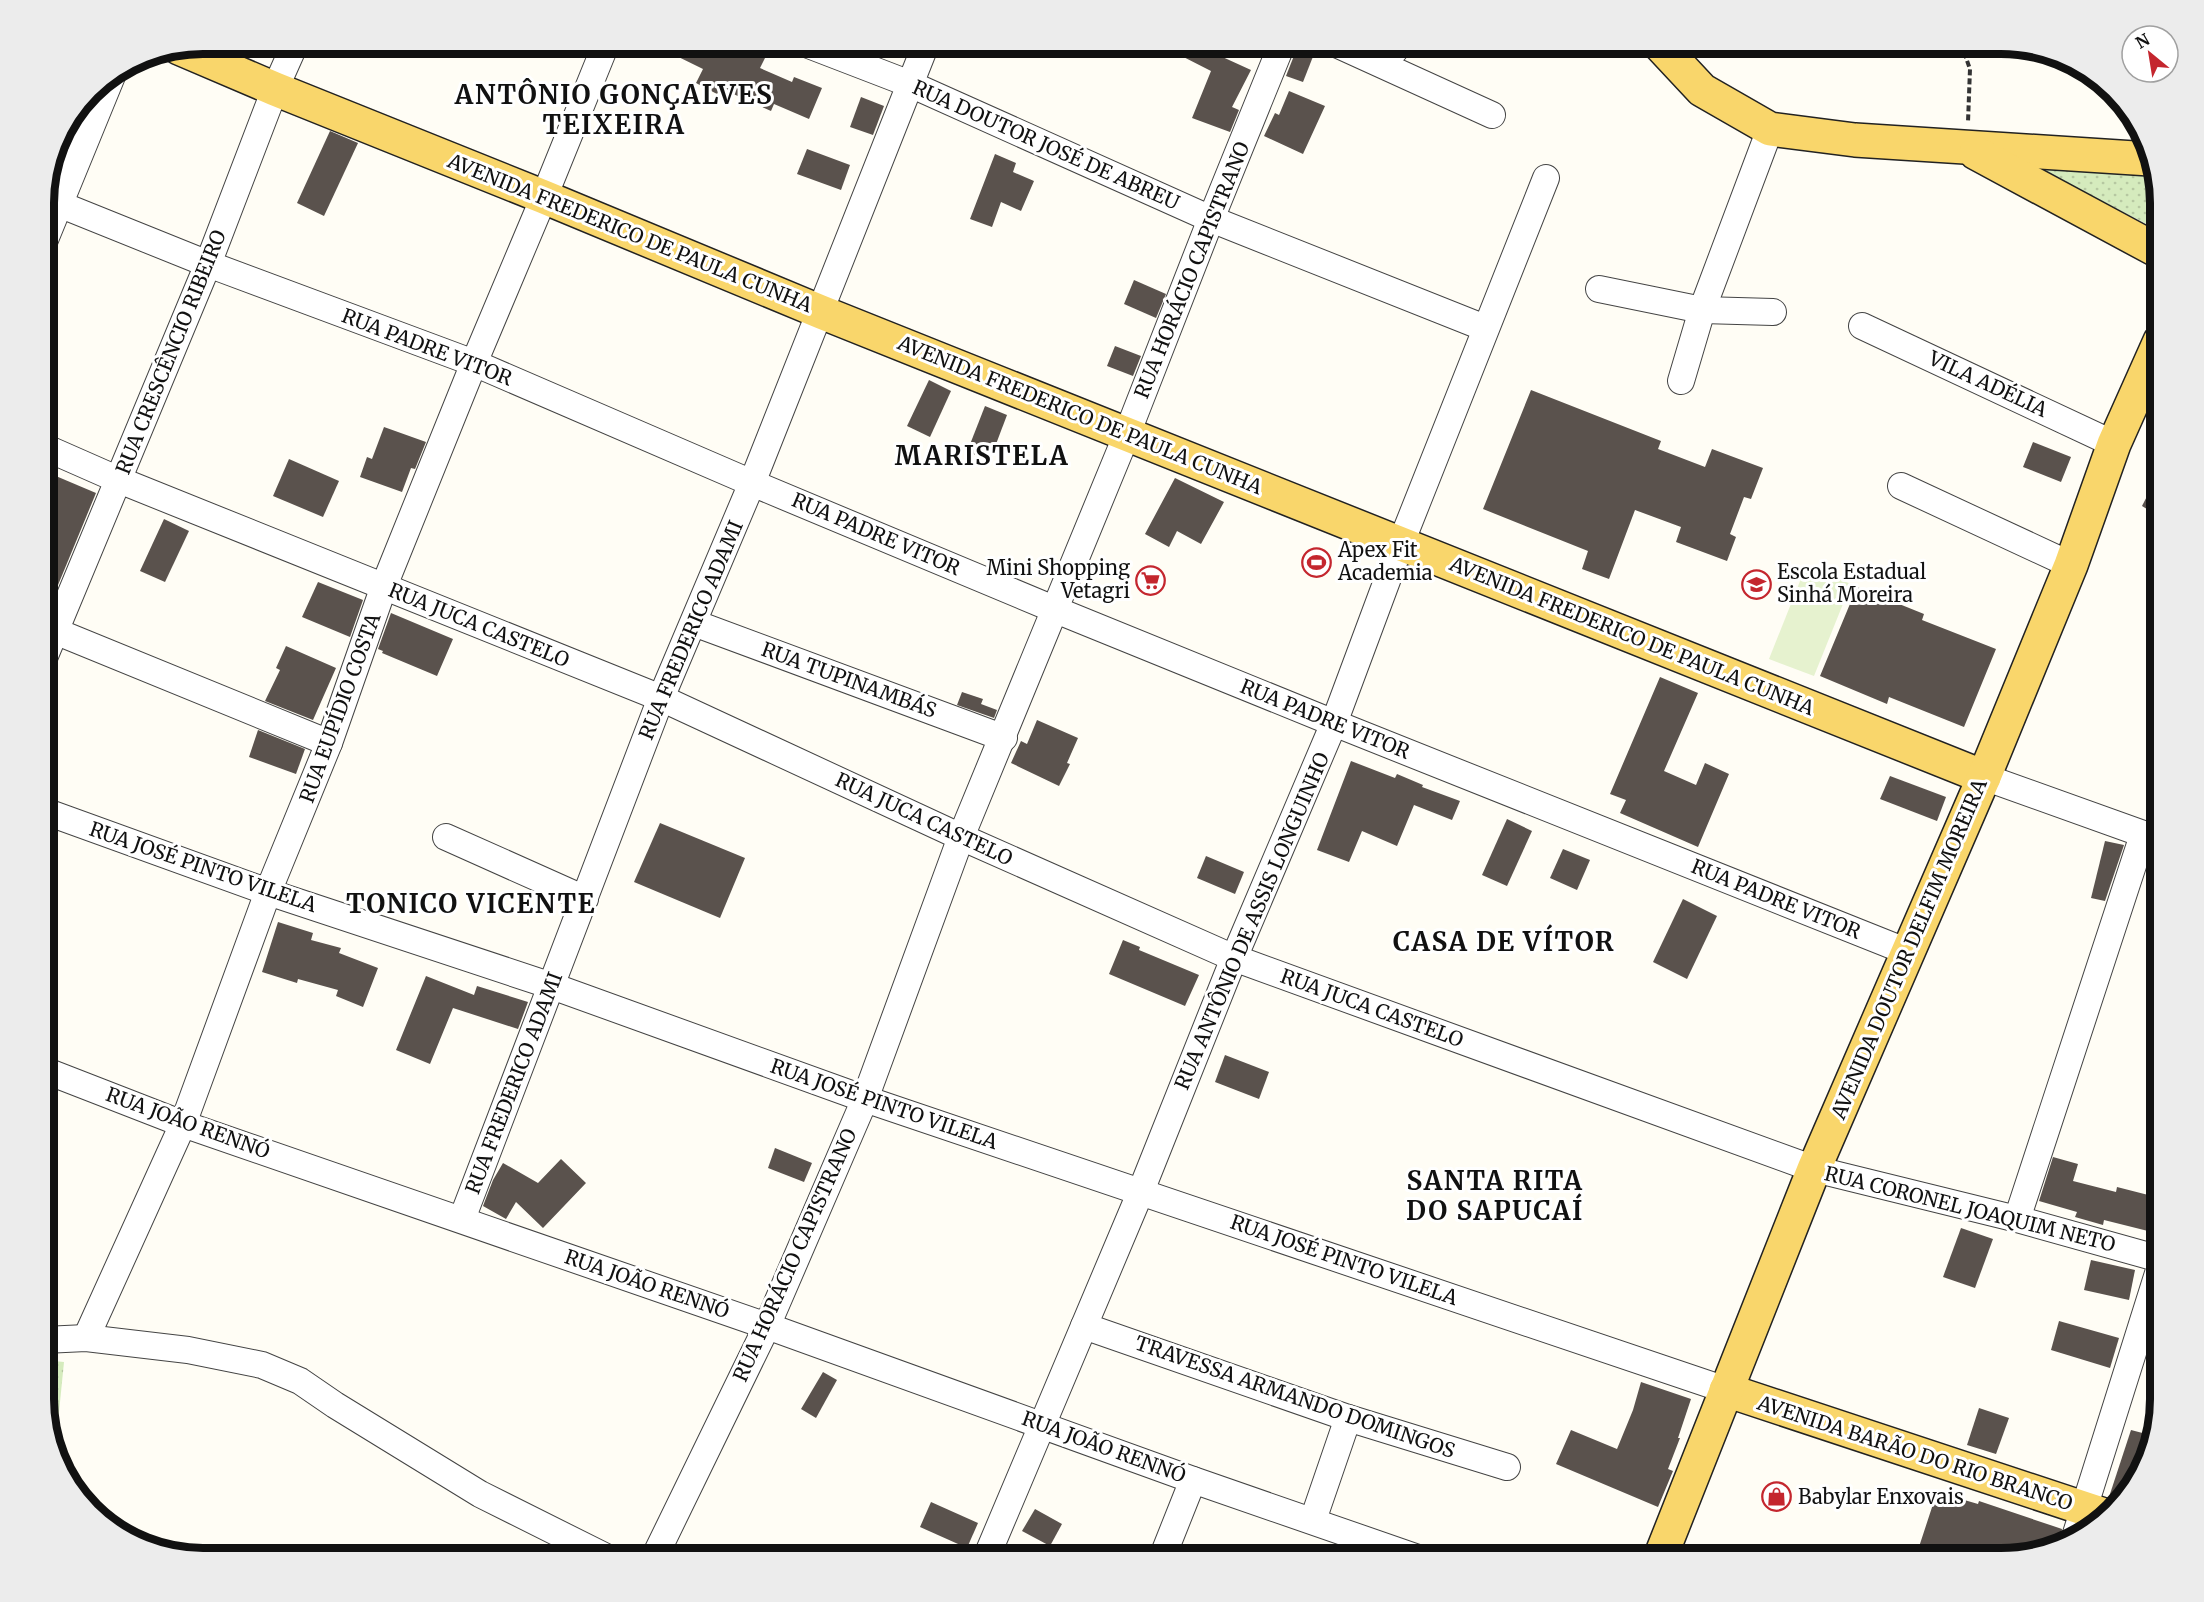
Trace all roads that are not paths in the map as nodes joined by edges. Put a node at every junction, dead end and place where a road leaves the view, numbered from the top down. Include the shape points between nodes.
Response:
1 (193, 54) edge
2 (291, 54) edge
3 (602, 54) edge
4 (832, 54) edge
5 (922, 54) edge
6 (1278, 54) edge
7 (1360, 54) edge
8 (1392, 54) edge
9 (1668, 54) edge
10 (1383, 64) junction
11 (910, 84) junction
12 (275, 90) junction
13 (105, 91) edge
14 (1492, 115) dead end
15 (1770, 129) junction
16 (1967, 148) junction
17 (2143, 159) edge
18 (1546, 178) dead end
19 (544, 196) junction
20 (54, 197) edge
21 (54, 202) edge
22 (1211, 219) junction
23 (2150, 247) edge
24 (208, 264) junction
25 (1599, 289) dead end
26 (1702, 310) junction
27 (821, 312) junction
28 (1773, 312) dead end
29 (1862, 326) dead end
30 (1485, 328) junction
31 (474, 363) junction
32 (2150, 363) edge
33 (1681, 381) dead end
34 (1127, 434) junction
35 (2114, 444) junction
36 (54, 451) edge
37 (119, 480) junction
38 (752, 483) junction
39 (1901, 486) dead end
40 (1401, 543) junction
41 (2071, 565) junction
42 (384, 586) junction
43 (1056, 609) junction
44 (694, 623) junction
45 (55, 631) joint
46 (662, 698) junction
47 (1334, 723) junction
48 (1004, 738) junction
49 (329, 743) junction
50 (1984, 777) junction
51 (54, 815) edge
52 (446, 837) dead end
53 (961, 837) junction
54 (2150, 837) edge
55 (2150, 844) edge
56 (268, 892) junction
57 (585, 899) junction
58 (1908, 952) junction
59 (1234, 958) junction
60 (552, 986) junction
61 (54, 1074) edge
62 (865, 1099) junction
63 (183, 1124) junction
64 (1814, 1169) junction
65 (1141, 1191) junction
66 (462, 1219) junction
67 (2017, 1219) junction
68 (2150, 1256) edge
69 (2150, 1304) edge
70 (767, 1326) junction
71 (1084, 1326) junction
72 (86, 1338) junction
73 (54, 1340) edge
74 (1726, 1390) junction
75 (1348, 1418) junction
76 (1044, 1425) junction
77 (1507, 1467) dead end
78 (1193, 1480) junction
79 (2094, 1512) edge
80 (1313, 1520) junction
81 (588, 1548) edge
82 (659, 1548) edge
83 (990, 1548) edge
84 (1166, 1548) edge
85 (1363, 1548) edge
86 (1664, 1548) edge

1 - 12 main road, AVENIDA FREDERICO DE PAULA CUNHA
2 - 12 street, RUA CRESCÊNCIO RIBEIRO
3 - 19 street, RUA EUPÍDIO COSTA
4 - 11 street, RUA DOUTOR JOSÉ DE ABREU
5 - 11 street, RUA FREDERICO ADAMI
6 - 22 street, RUA HORÁCIO CAPISTRANO
7 - 10 street
8 - 10 street
9 - 15 main road via 1702,90
10 - 14 street
11 - 22 street, RUA DOUTOR JOSÉ DE ABREU
11 - 27 street, RUA FREDERICO ADAMI
12 - 19 main road, AVENIDA FREDERICO DE PAULA CUNHA
12 - 24 street, RUA CRESCÊNCIO RIBEIRO
13 - 20 street
15 - 16 main road
15 - 26 street
16 - 17 main road
16 - 23 main road
18 - 30 street, RUA ANTÔNIO DE ASSIS LONGUINHO
19 - 27 main road, AVENIDA FREDERICO DE PAULA CUNHA
19 - 31 street, RUA EUPÍDIO COSTA
21 - 24 street, RUA PADRE VITOR
22 - 30 street, RUA DOUTOR JOSÉ DE ABREU
22 - 34 street, RUA HORÁCIO CAPISTRANO
24 - 31 street, RUA PADRE VITOR
24 - 37 street, RUA CRESCÊNCIO RIBEIRO
25 - 26 street
26 - 28 street
26 - 33 street
27 - 34 main road, AVENIDA FREDERICO DE PAULA CUNHA
27 - 38 street, RUA FREDERICO ADAMI
29 - 35 street, VILA ADÉLIA
30 - 40 street, RUA ANTÔNIO DE ASSIS LONGUINHO
31 - 38 street, RUA PADRE VITOR
31 - 42 street, RUA EUPÍDIO COSTA
32 - 35 main road, AVENIDA DOUTOR DELFIM MOREIRA
34 - 40 main road, AVENIDA FREDERICO DE PAULA CUNHA
34 - 43 street, RUA HORÁCIO CAPISTRANO
35 - 41 main road, AVENIDA DOUTOR DELFIM MOREIRA
36 - 37 street, RUA JUCA CASTELO
37 - 42 street, RUA JUCA CASTELO
37 - 45 street, RUA CRESCÊNCIO RIBEIRO
38 - 43 street, RUA PADRE VITOR
38 - 44 street, RUA FREDERICO ADAMI
39 - 41 street
40 - 47 street, RUA ANTÔNIO DE ASSIS LONGUINHO
40 - 50 main road, AVENIDA FREDERICO DE PAULA CUNHA
41 - 50 main road, AVENIDA DOUTOR DELFIM MOREIRA
42 - 46 street, RUA JUCA CASTELO
42 - 49 street, RUA EUPÍDIO COSTA
43 - 47 street, RUA PADRE VITOR
43 - 48 street, RUA HORÁCIO CAPISTRANO
44 - 46 street, RUA FREDERICO ADAMI
44 - 48 street, RUA TUPINAMBÁS
45 - 49 street
46 - 53 street, RUA JUCA CASTELO
46 - 57 street, RUA FREDERICO ADAMI
47 - 58 street, RUA PADRE VITOR
47 - 59 street, RUA ANTÔNIO DE ASSIS LONGUINHO
48 - 53 street, RUA HORÁCIO CAPISTRANO
49 - 56 street, RUA EUPÍDIO COSTA
50 - 54 street
50 - 58 main road, AVENIDA DOUTOR DELFIM MOREIRA
51 - 56 street, RUA JOSÉ PINTO VILELA
52 - 57 street
53 - 59 street, RUA JUCA CASTELO
53 - 62 street, RUA HORÁCIO CAPISTRANO
55 - 67 street
56 - 60 street, RUA JOSÉ PINTO VILELA
56 - 63 street, RUA EUPÍDIO COSTA
57 - 60 street, RUA FREDERICO ADAMI
58 - 64 main road, AVENIDA DOUTOR DELFIM MOREIRA
59 - 64 street, RUA JUCA CASTELO
59 - 65 street, RUA ANTÔNIO DE ASSIS LONGUINHO
60 - 62 street, RUA JOSÉ PINTO VILELA
60 - 66 street, RUA FREDERICO ADAMI
61 - 63 street, RUA JOÃO RENNÓ
62 - 65 street, RUA JOSÉ PINTO VILELA
62 - 70 street, RUA HORÁCIO CAPISTRANO
63 - 66 street, RUA JOÃO RENNÓ
63 - 72 street, RUA EUPÍDIO COSTA
64 - 67 street, RUA CORONEL JOAQUIM NETO
64 - 74 main road, AVENIDA DOUTOR DELFIM MOREIRA
65 - 71 street, RUA ANTÔNIO DE ASSIS LONGUINHO
65 - 74 street, RUA JOSÉ PINTO VILELA
66 - 70 street, RUA JOÃO RENNÓ
67 - 68 street, RUA CORONEL JOAQUIM NETO
69 - 79 street
70 - 76 street, RUA JOÃO RENNÓ
70 - 82 street, RUA HORÁCIO CAPISTRANO
71 - 75 street, TRAVESSA ARMANDO DOMINGOS
71 - 76 street, RUA ANTÔNIO DE ASSIS LONGUINHO
72 - 73 street
72 - 81 street via 188,1350 262,1365 300,1381 480,1494
74 - 79 main road, AVENIDA BARÃO DO RIO BRANCO
74 - 86 main road, AVENIDA DOUTOR DELFIM MOREIRA
75 - 77 street, TRAVESSA ARMANDO DOMINGOS
75 - 80 street
76 - 78 street, RUA JOÃO RENNÓ
76 - 83 street, RUA ANTÔNIO DE ASSIS LONGUINHO
78 - 80 street, RUA JOÃO RENNÓ
78 - 84 street
80 - 85 street, RUA JOÃO RENNÓ

